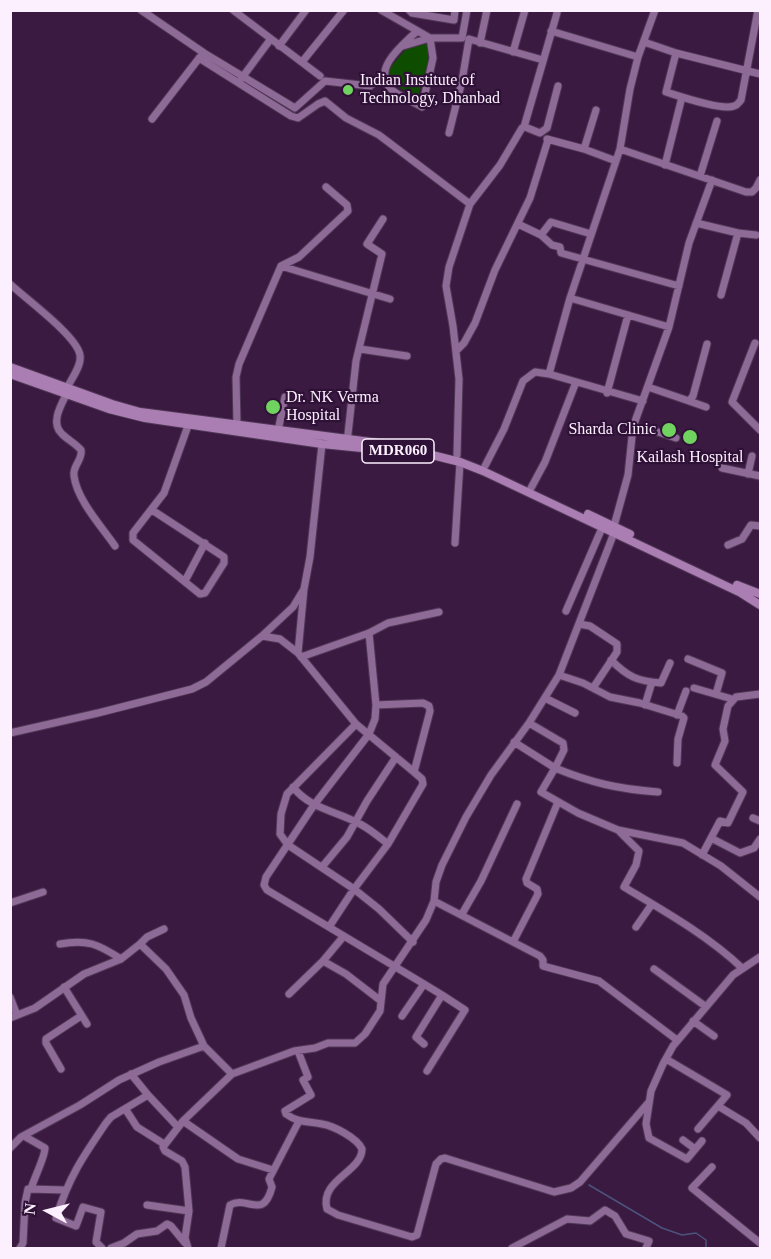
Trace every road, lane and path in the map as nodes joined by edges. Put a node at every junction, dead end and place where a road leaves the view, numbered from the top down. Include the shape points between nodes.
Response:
1 (141, 10) edge
2 (233, 10) edge
3 (306, 10) edge
4 (344, 10) edge
5 (381, 10) edge
6 (455, 10) edge
7 (466, 10) edge
8 (487, 10) edge
9 (525, 10) edge
10 (655, 10) edge
11 (758, 10) edge
12 (411, 12) edge
13 (557, 13) dead end
14 (417, 31) junction
15 (551, 31) junction
16 (430, 38) junction
17 (270, 40) junction
18 (644, 42) junction
19 (480, 43) junction
20 (279, 45) junction
21 (403, 46) junction
22 (513, 52) junction
23 (676, 53) junction
24 (201, 55) junction
25 (638, 57) junction
26 (543, 60) junction
27 (302, 62) junction
28 (747, 72) junction
29 (385, 73) junction
30 (760, 74) edge
31 (320, 76) dead end
32 (240, 80) junction
33 (558, 86) dead end
34 (682, 97) junction
35 (596, 110) dead end
36 (152, 119) dead end
37 (717, 121) dead end
38 (524, 127) junction
39 (448, 133) dead end
40 (540, 133) junction
41 (548, 140) junction
42 (584, 149) junction
43 (620, 149) junction
44 (616, 161) junction
45 (665, 165) junction
46 (700, 176) junction
47 (712, 180) junction
48 (760, 180) edge
49 (326, 187) dead end
50 (752, 192) junction
51 (760, 194) edge
52 (470, 204) junction
53 (383, 219) dead end
54 (696, 223) junction
55 (518, 224) junction
56 (738, 233) junction
57 (591, 234) junction
58 (541, 235) junction
59 (756, 235) dead end
60 (583, 259) junction
61 (281, 266) junction
62 (10, 284) edge
63 (679, 286) junction
64 (372, 294) junction
65 (721, 295) dead end
66 (570, 297) junction
67 (390, 299) dead end
68 (628, 315) junction
69 (669, 327) junction
70 (755, 343) dead end
71 (707, 344) dead end
72 (360, 349) junction
73 (456, 351) junction
74 (407, 356) dead end
75 (10, 367) edge
76 (10, 374) edge
77 (549, 375) junction
78 (576, 382) junction
79 (648, 387) junction
80 (68, 390) junction
81 (607, 393) junction
82 (285, 397) dead end
83 (689, 400) junction
84 (643, 401) junction
85 (706, 407) dead end
86 (189, 423) junction
87 (237, 424) junction
88 (633, 427) junction
89 (278, 430) junction
90 (760, 430) edge
91 (676, 438) dead end
92 (346, 442) junction
93 (322, 444) junction
94 (752, 456) dead end
95 (458, 458) junction
96 (485, 466) junction
97 (722, 468) dead end
98 (748, 474) junction
99 (760, 476) edge
100 (531, 488) junction
101 (152, 510) junction
102 (760, 526) edge
103 (602, 528) junction
104 (614, 530) junction
105 (205, 543) junction
106 (454, 543) dead end
107 (728, 545) dead end
108 (115, 546) dead end
109 (185, 581) junction
110 (304, 589) junction
111 (760, 594) edge
112 (760, 605) edge
113 (566, 611) dead end
114 (439, 612) dead end
115 (579, 624) junction
116 (369, 633) junction
117 (262, 636) junction
118 (300, 655) junction
119 (688, 659) dead end
120 (611, 660) junction
121 (670, 663) dead end
122 (559, 675) junction
123 (652, 682) junction
124 (593, 688) junction
125 (694, 688) dead end
126 (686, 691) dead end
127 (716, 694) junction
128 (760, 694) edge
129 (545, 698) junction
130 (732, 699) junction
131 (376, 705) junction
132 (645, 705) junction
133 (574, 712) dead end
134 (677, 715) junction
135 (529, 723) junction
136 (356, 724) junction
137 (10, 733) edge
138 (369, 734) junction
139 (514, 742) junction
140 (396, 757) junction
141 (677, 763) dead end
142 (555, 768) junction
143 (414, 772) junction
144 (293, 787) junction
145 (658, 792) dead end
146 (558, 802) junction
147 (517, 804) dead end
148 (314, 805) junction
149 (753, 818) dead end
150 (355, 822) junction
151 (760, 822) edge
152 (618, 830) junction
153 (711, 838) junction
154 (760, 839) edge
155 (388, 844) junction
156 (288, 845) junction
157 (702, 855) junction
158 (322, 867) junction
159 (354, 889) junction
160 (43, 892) dead end
161 (760, 897) edge
162 (434, 901) junction
163 (10, 903) edge
164 (651, 904) junction
165 (462, 914) junction
166 (329, 927) junction
167 (636, 927) dead end
168 (164, 929) dead end
169 (343, 937) junction
170 (413, 942) junction
171 (513, 942) junction
172 (60, 944) dead end
173 (140, 944) junction
174 (760, 957) edge
175 (121, 959) junction
176 (323, 961) junction
177 (394, 966) junction
178 (741, 968) junction
179 (654, 969) dead end
180 (424, 984) junction
181 (64, 987) junction
182 (289, 994) dead end
183 (442, 995) junction
184 (10, 997) edge
185 (381, 1001) junction
186 (705, 1006) junction
187 (81, 1016) junction
188 (402, 1016) dead end
189 (14, 1017) edge
190 (693, 1021) junction
191 (87, 1024) dead end
192 (714, 1036) dead end
193 (677, 1040) junction
194 (424, 1044) dead end
195 (204, 1046) junction
196 (298, 1051) junction
197 (666, 1059) junction
198 (61, 1069) dead end
199 (428, 1071) dead end
200 (131, 1074) junction
201 (232, 1074) junction
202 (148, 1095) junction
203 (649, 1102) junction
204 (718, 1106) junction
205 (126, 1110) junction
206 (299, 1121) junction
207 (181, 1124) junction
208 (698, 1129) dead end
209 (24, 1136) junction
210 (760, 1138) edge
211 (683, 1140) dead end
212 (702, 1141) dead end
213 (164, 1144) junction
214 (10, 1148) edge
215 (695, 1149) junction
216 (712, 1167) dead end
217 (273, 1170) junction
218 (31, 1189) junction
219 (65, 1190) junction
220 (147, 1205) dead end
221 (189, 1211) junction
222 (760, 1243) edge
223 (187, 1247) edge
224 (20, 1248) edge
225 (102, 1248) edge
226 (111, 1248) edge
227 (221, 1248) edge
228 (512, 1248) edge
229 (646, 1248) edge

1 - 24 street
2 - 17 street
3 - 20 street
4 - 27 street
5 - 14 street
6 - 12 street via 454,20
7 - 16 street via 462,38
8 - 19 street
9 - 22 street
10 - 18 street
11 - 28 street
13 - 15 street
14 - 16 street
14 - 21 street
15 - 25 street
15 - 26 street
16 - 21 street
16 - 29 street via 434,58 422,107 391,90
17 - 20 street
17 - 32 street
18 - 23 street
18 - 25 street
19 - 22 street
19 - 39 street via 469,39
20 - 27 street
21 - 29 street via 390,60
22 - 26 street
23 - 28 street
23 - 34 street via 666,92
24 - 32 street
24 - 36 street
25 - 43 street
26 - 38 street
27 - 31 street
28 - 30 street
28 - 34 street via 741,100 735,106
29 - 32 street via 370,86 326,81 295,108
32 - 52 street via 298,118 325,101 346,118 379,135
33 - 40 street via 547,128
34 - 45 street
35 - 42 street
37 - 46 street
38 - 40 street
38 - 52 street
40 - 41 street
41 - 42 street
41 - 55 street
42 - 44 street
43 - 44 street
43 - 45 street
44 - 57 street
45 - 46 street
46 - 47 street
47 - 50 street
47 - 54 street
48 - 50 street
49 - 61 street via 347,205 346,214 299,257
50 - 51 street
52 - 73 street via 454,246 446,286
53 - 64 street via 367,244 382,254
54 - 56 street
54 - 63 street
55 - 58 street
55 - 73 street via 475,323
56 - 59 street
56 - 65 street
57 - 58 street via 551,222
57 - 60 street
58 - 60 street via 560,247 561,253
60 - 63 street
60 - 66 street
61 - 64 street
61 - 87 street via 239,364
62 - 80 street via 77,348 80,360
63 - 69 street
64 - 67 street
64 - 72 street
66 - 68 street
66 - 77 street
68 - 69 street
68 - 81 street
69 - 79 street
70 - 90 street via 732,402
71 - 83 street
72 - 74 street
72 - 92 street
73 - 95 street
75 - 80 main road, MDR060
76 - 80 main road, MDR060
77 - 78 street
77 - 96 street via 535,372 523,381
78 - 81 street
78 - 100 street
79 - 83 street
79 - 84 street
80 - 86 main road, MDR060 via 126,414
80 - 87 main road, MDR060 via 140,412
80 - 108 street via 59,410 58,428 81,450 74,477 86,505
81 - 84 street
82 - 89 street
83 - 85 street
84 - 88 street
86 - 93 main road, MDR060
86 - 101 street via 171,478
87 - 89 main road, MDR060
88 - 91 street
88 - 104 street via 628,475
89 - 92 main road, MDR060
92 - 93 main road, MDR060
92 - 95 main road, MDR060
93 - 110 street
94 - 98 street
95 - 96 main road, MDR060
95 - 103 main road, MDR060
95 - 106 street
96 - 100 main road, MDR060
97 - 98 street
98 - 99 street
100 - 104 main road, MDR060
101 - 105 street
101 - 109 street via 133,533 133,540
102 - 107 street via 752,525 742,539
103 - 104 main road, MDR060
103 - 113 street
104 - 111 main road, MDR060
104 - 112 main road, MDR060
104 - 115 street
105 - 109 street
105 - 109 street via 223,555 224,563 205,594
110 - 117 street via 293,607
110 - 118 street
114 - 116 street via 388,623
115 - 120 street via 590,626 617,644
115 - 122 street
116 - 118 street
116 - 131 street
117 - 118 street via 280,639
117 - 137 street via 192,689
118 - 136 street
119 - 127 street via 722,673
120 - 123 street via 625,675
120 - 124 street
121 - 123 street via 661,683
122 - 124 street
122 - 129 street
123 - 132 street
124 - 132 street via 610,697
125 - 127 street
126 - 134 street
127 - 130 street
128 - 130 street
129 - 133 street
129 - 135 street
130 - 153 street via 723,724 723,746 715,765 742,792 728,823 720,821
131 - 138 street
131 - 143 street via 429,706
132 - 134 street
134 - 141 street via 684,718
135 - 139 street
135 - 142 street via 563,743 564,750
136 - 138 street
136 - 144 street
138 - 140 street
138 - 148 street
139 - 142 street
139 - 162 street via 466,817 438,874
140 - 143 street
140 - 150 street
142 - 145 street via 588,782
142 - 146 street via 541,792
143 - 155 street via 423,781 422,787
144 - 148 street
144 - 156 street via 283,802 279,828
146 - 152 street
146 - 171 street via 526,879 538,894
147 - 165 street
148 - 150 street
148 - 156 street
149 - 151 street
150 - 155 street
150 - 158 street
152 - 157 street via 676,841
152 - 164 street via 639,851 624,887
153 - 154 street via 740,853 754,848
153 - 157 street
155 - 159 street
156 - 158 street
156 - 166 street via 266,877 264,887
157 - 161 street
158 - 159 street
159 - 166 street
159 - 170 street
160 - 163 street
162 - 165 street
162 - 170 street
164 - 167 street
164 - 178 street via 725,952
165 - 171 street
166 - 169 street
168 - 173 street
169 - 176 street
169 - 177 street
170 - 177 street
171 - 193 street via 542,957 543,966 608,986
172 - 175 street via 95,944
173 - 175 street
173 - 195 street via 166,969 183,995
174 - 178 street
175 - 181 street
176 - 182 street
176 - 185 street
177 - 180 street
177 - 185 street via 383,984
178 - 186 street
179 - 186 street
180 - 183 street
180 - 188 street
181 - 187 street
181 - 189 street via 35,1008
183 - 194 street via 416,1036
183 - 199 street via 465,1010
184 - 189 street
185 - 196 street via 380,1011 360,1040
186 - 190 street
187 - 191 street
187 - 198 street via 46,1039
190 - 192 street
190 - 193 street
193 - 197 street
195 - 200 street
195 - 201 street
196 - 201 street
196 - 206 street via 308,1077 303,1080 311,1095 285,1112
197 - 203 street
197 - 204 street via 727,1095
200 - 202 street
200 - 209 street
201 - 207 street
202 - 205 street
202 - 207 street
203 - 206 street via 579,1182 562,1191 554,1192 441,1159 436,1164 415,1237 330,1212 326,1207 327,1195 359,1159 362,1149 357,1142 326,1125
203 - 215 street via 646,1127 651,1140 687,1159
204 - 208 street
204 - 210 street via 746,1123
205 - 213 street via 138,1127
205 - 219 street via 106,1123
206 - 217 street
207 - 213 street
207 - 217 street via 238,1159
209 - 214 street
209 - 218 street via 45,1148
211 - 215 street
212 - 215 street
213 - 221 street via 165,1151 184,1164
216 - 222 street via 692,1188
217 - 227 street via 269,1179 271,1189 264,1203 230,1205
218 - 219 street
218 - 224 street via 25,1203
219 - 225 street via 57,1218 76,1226 83,1207 101,1212 96,1242
220 - 221 street
221 - 223 street
223 - 226 street via 167,1224
228 - 229 street via 567,1219 590,1221 604,1210 615,1216 626,1234 649,1241

